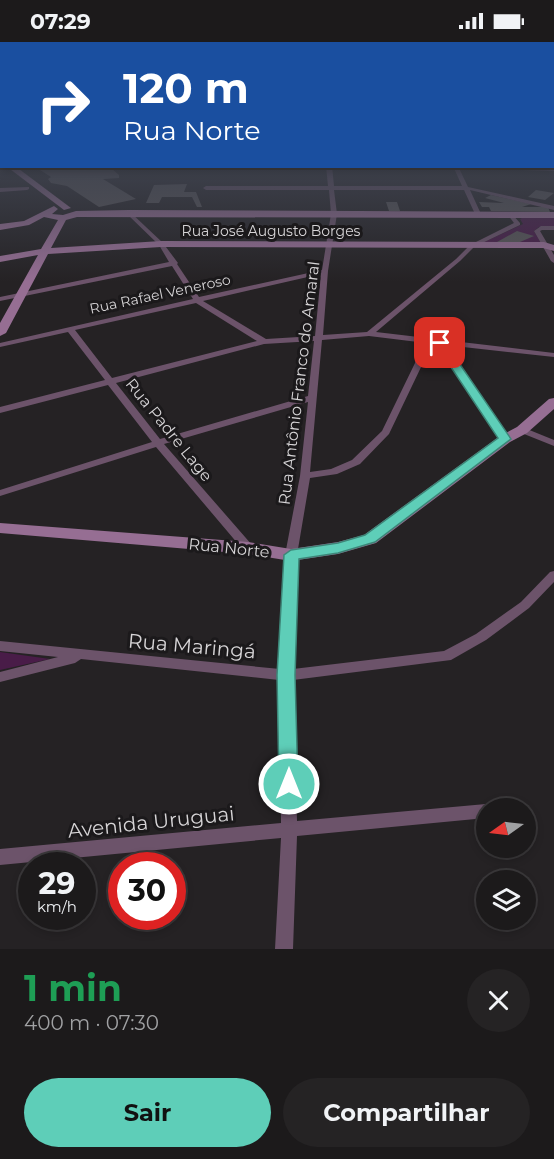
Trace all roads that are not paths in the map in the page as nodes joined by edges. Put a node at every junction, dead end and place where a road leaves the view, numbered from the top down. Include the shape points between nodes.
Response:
1 (37, 197) edge
2 (52, 197) edge
3 (333, 197) edge
4 (470, 197) edge
5 (507, 197) edge
6 (67, 208) junction
7 (554, 208) edge
8 (51, 210) junction
9 (129, 213) junction
10 (76, 214) junction
11 (334, 214) junction
12 (478, 214) junction
13 (512, 215) junction
14 (554, 215) edge
15 (63, 218) junction
16 (0, 227) edge
17 (554, 228) edge
18 (161, 244) junction
19 (331, 245) junction
20 (543, 245) junction
21 (472, 246) junction
22 (554, 248) edge
23 (45, 251) junction
24 (0, 260) edge
25 (554, 261) edge
26 (175, 264) junction
27 (325, 271) junction
28 (21, 295) junction
29 (0, 299) edge
30 (197, 300) junction
31 (69, 328) junction
32 (0, 333) edge
33 (369, 334) junction
34 (318, 337) junction
35 (264, 342) junction
36 (422, 342) junction
37 (440, 343) junction
38 (0, 345) edge
39 (554, 355) edge
40 (110, 382) junction
41 (314, 398) junction
42 (554, 402) edge
43 (0, 410) edge
44 (522, 430) junction
45 (505, 439) junction
46 (158, 443) junction
47 (554, 443) edge
48 (305, 476) junction
49 (0, 492) edge
50 (0, 528) edge
51 (248, 548) junction
52 (291, 555) junction
53 (554, 575) edge
54 (0, 646) edge
55 (81, 656) junction
56 (286, 675) junction
57 (0, 677) edge
58 (476, 812) edge
59 (289, 829) junction
60 (0, 857) edge
61 (284, 949) edge

1 - 8 street
2 - 6 street
3 - 11 street, Rua Antônio Franco do Amaral
4 - 12 street
5 - 7 street
6 - 8 street
6 - 10 street
8 - 15 street via 46,214 51,218
8 - 16 street via 26,223
9 - 10 street
9 - 11 street
9 - 18 street
10 - 15 street
11 - 12 street
11 - 19 street, Rua Antônio Franco do Amaral
12 - 13 street
13 - 14 street
13 - 21 street via 518,224
15 - 23 street
17 - 20 street via 537,230
18 - 19 street, Rua José Augusto Borges
18 - 23 street, Rua José Augusto Borges
18 - 26 street
19 - 21 street, Rua José Augusto Borges
19 - 27 street, Rua Antônio Franco do Amaral
20 - 21 street, Rua José Augusto Borges
20 - 22 street, Rua José Augusto Borges
20 - 25 street
21 - 33 street
23 - 24 street, Rua José Augusto Borges
23 - 28 street
26 - 28 street
26 - 30 street
27 - 30 street, Rua Rafael Veneroso
27 - 34 street, Rua Antônio Franco do Amaral
28 - 29 street
28 - 32 street
30 - 31 street, Rua Rafael Veneroso
30 - 35 street
31 - 38 street, Rua Rafael Veneroso
31 - 40 street, Rua Padre Lage
33 - 34 street
33 - 36 street
34 - 35 street
34 - 41 street, Rua Antônio Franco do Amaral
35 - 40 street
36 - 37 street
36 - 48 street via 419,363 386,432 356,462 333,472
37 - 39 street
37 - 45 street
40 - 43 street
40 - 46 street, Rua Padre Lage
41 - 46 street
41 - 48 street, Rua Antônio Franco do Amaral
42 - 44 street, Rua Norte
44 - 45 street, Rua Norte
44 - 47 street
45 - 52 street, Rua Norte via 370,539
46 - 49 street
46 - 51 street, Rua Padre Lage
48 - 52 street, Rua Antônio Franco do Amaral
50 - 51 street, Rua Norte
51 - 52 street, Rua Norte
52 - 56 street, Rua Antônio Franco do Amaral
53 - 56 street, Rua Maringá via 525,605 481,637 446,656
54 - 55 street, Rua Maringá
55 - 56 street, Rua Maringá
55 - 57 street
56 - 59 street, Rua Antônio Franco do Amaral
58 - 59 street, Avenida Uruguai
59 - 60 street, Avenida Uruguai
59 - 61 street, Rua Antônio Franco do Amaral

